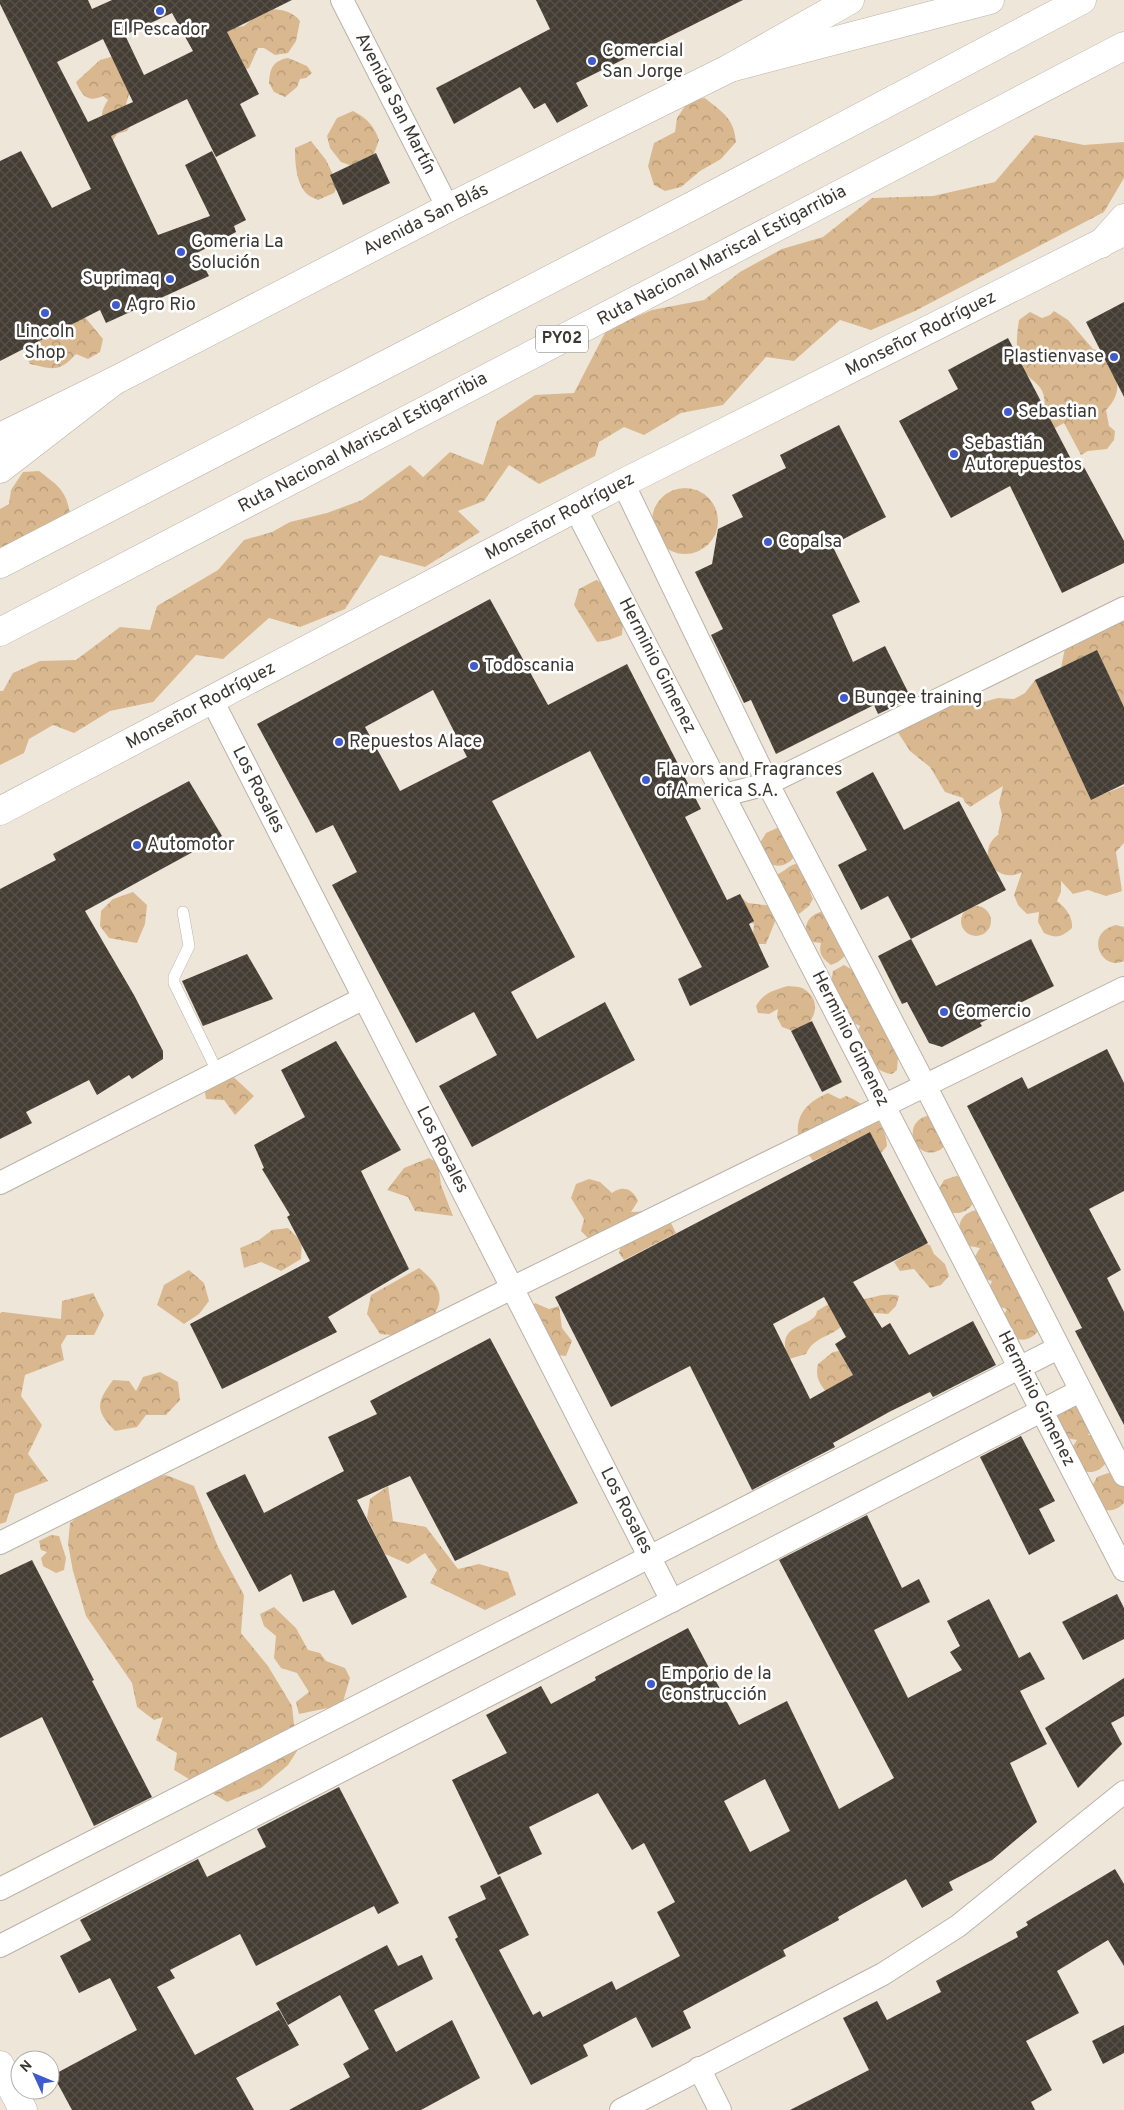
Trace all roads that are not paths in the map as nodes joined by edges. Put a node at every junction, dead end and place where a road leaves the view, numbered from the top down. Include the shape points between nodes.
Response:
1 (342, 0) edge
2 (850, 0) edge
3 (990, 0) edge
4 (1082, 0) edge
5 (1124, 46) edge
6 (730, 68) junction
7 (448, 208) junction
8 (1124, 218) edge
9 (1112, 238) edge
10 (114, 381) junction
11 (0, 437) edge
12 (0, 468) edge
13 (622, 484) junction
14 (575, 508) junction
15 (0, 564) edge
16 (1124, 608) edge
17 (0, 632) edge
18 (212, 700) junction
19 (768, 784) junction
20 (724, 796) junction
21 (0, 811) edge
22 (183, 912) dead end
23 (1124, 988) edge
24 (364, 998) junction
25 (218, 1073) junction
26 (925, 1085) junction
27 (885, 1106) junction
28 (0, 1183) edge
29 (512, 1288) junction
30 (1058, 1348) junction
31 (1020, 1368) junction
32 (1080, 1391) junction
33 (1042, 1410) junction
34 (1124, 1475) edge
35 (0, 1543) edge
36 (650, 1557) junction
37 (1124, 1570) edge
38 (672, 1601) junction
39 (1124, 1792) edge
40 (0, 1889) edge
41 (0, 1946) edge
42 (0, 2065) edge
43 (700, 2068) junction
44 (23, 2110) edge
45 (621, 2110) edge
46 (720, 2110) edge

1 - 7 street, Avenida San Martín
2 - 6 main road, Avenida San Blás
3 - 6 main road
4 - 15 main road
5 - 17 main road, Ruta Nacional Mariscal Estigarribia / PY02
6 - 7 main road, Avenida San Blás
7 - 10 main road, Avenida San Blás
8 - 9 main road
9 - 13 main road, Monseñor Rodríguez
10 - 11 main road, Avenida San Blás
10 - 12 main road
13 - 14 main road, Monseñor Rodríguez
13 - 19 street
14 - 18 main road, Monseñor Rodríguez
14 - 20 street, Herminio Gimenez
16 - 19 street
18 - 21 main road, Monseñor Rodríguez
18 - 24 street, Los Rosales
19 - 20 street
19 - 26 street
20 - 27 street, Herminio Gimenez
22 - 25 lane via 189,946 174,983
23 - 26 street
24 - 25 street
24 - 29 street, Los Rosales
25 - 28 street
26 - 27 street
26 - 30 street
27 - 29 street
27 - 31 street, Herminio Gimenez
29 - 35 street
29 - 36 street, Los Rosales
30 - 31 street
30 - 32 street
31 - 33 street, Herminio Gimenez
31 - 36 street
32 - 33 street
32 - 34 street
33 - 37 street, Herminio Gimenez
33 - 38 street
36 - 38 street, Los Rosales
36 - 40 street
38 - 41 street
39 - 43 street via 958,1926 883,1974
42 - 44 main road
43 - 45 street
43 - 46 street

